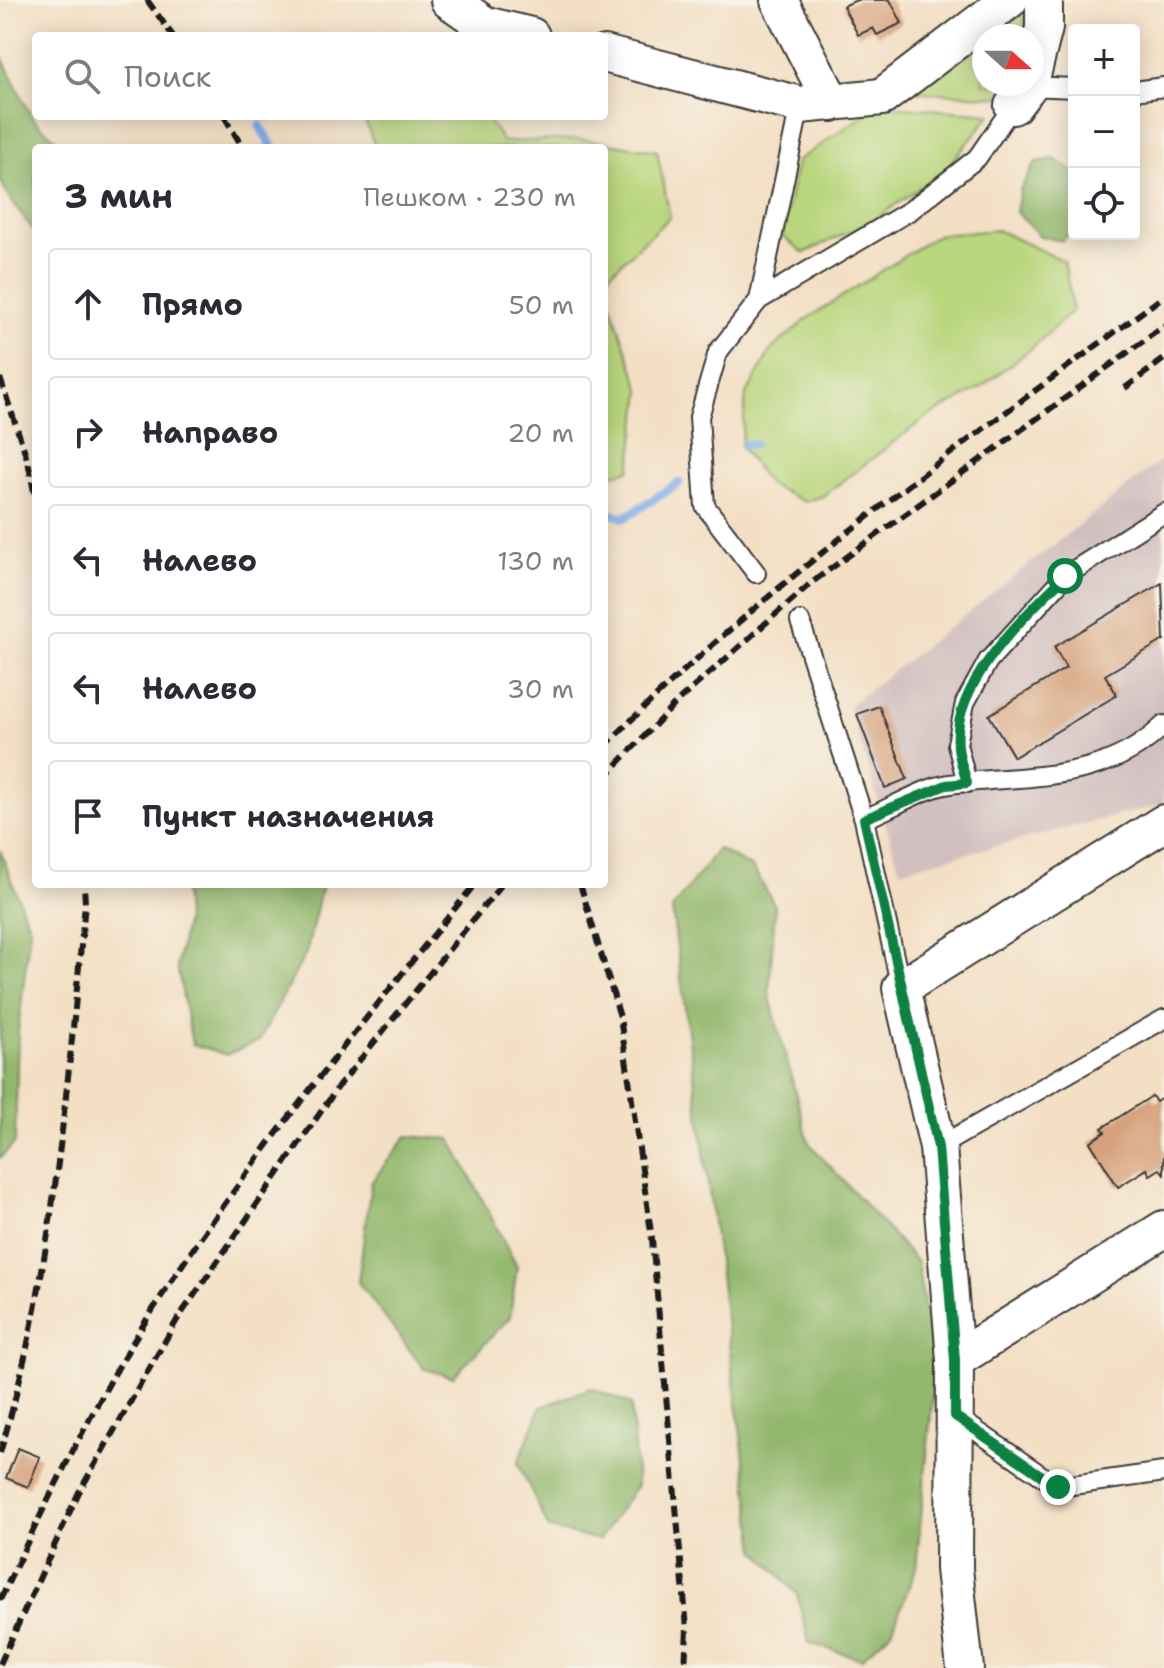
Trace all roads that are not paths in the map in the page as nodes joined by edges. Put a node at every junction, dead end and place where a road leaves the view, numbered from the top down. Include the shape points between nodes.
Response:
1 (449, 0) edge
2 (779, 0) edge
3 (1009, 0) edge
4 (1044, 0) edge
5 (1044, 24) edge
6 (514, 32) edge
7 (608, 55) edge
8 (1164, 87) edge
9 (1044, 88) edge
10 (1068, 88) edge
11 (1140, 90) edge
12 (1020, 96) edge
13 (816, 104) junction
14 (759, 300) junction
15 (1164, 513) edge
16 (756, 573) dead end
17 (800, 621) dead end
18 (1164, 725) edge
19 (967, 783) junction
20 (864, 819) junction
21 (1164, 823) edge
22 (901, 988) junction
23 (1164, 1019) edge
24 (938, 1147) junction
25 (1164, 1229) edge
26 (955, 1360) junction
27 (955, 1416) junction
28 (1164, 1472) edge
29 (965, 1668) edge

1 - 6 street via 485,25
2 - 13 street
3 - 13 street via 882,97
4 - 5 street
7 - 13 street
8 - 11 lane
9 - 10 lane
12 - 14 lane via 977,158 911,210
13 - 14 lane
14 - 16 lane via 718,352 699,417 705,506
15 - 19 lane via 1065,576 988,661 965,703 957,744
17 - 20 lane
18 - 19 lane via 1100,767 1046,779
19 - 20 lane via 946,785
20 - 22 lane
21 - 22 street
22 - 24 street
23 - 24 lane
24 - 26 street
25 - 26 street
26 - 27 street
27 - 28 lane via 1058,1487
27 - 29 street via 954,1569

